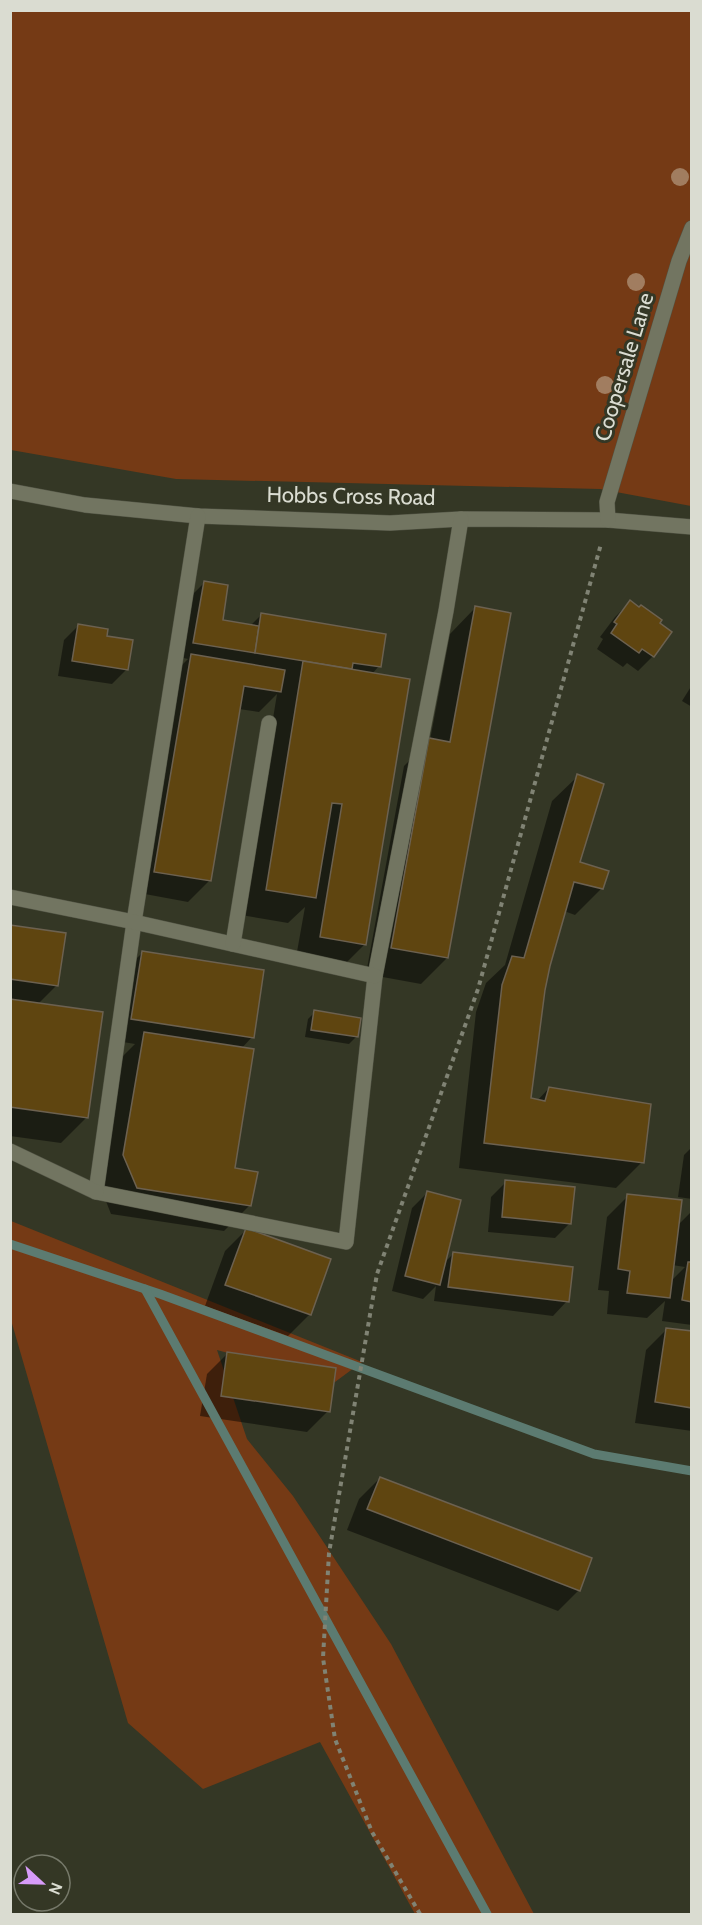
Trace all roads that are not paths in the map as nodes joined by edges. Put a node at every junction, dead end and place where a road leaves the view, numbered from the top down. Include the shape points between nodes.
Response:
1 (692, 228) edge
2 (10, 491) edge
3 (198, 516) junction
4 (461, 519) junction
5 (608, 520) junction
6 (692, 527) edge
7 (269, 723) dead end
8 (10, 897) edge
9 (134, 921) junction
10 (233, 944) junction
11 (375, 976) junction
12 (10, 1151) edge
13 (96, 1192) junction

1 - 5 street, Coopersale Lane via 607,502
2 - 3 street, Hobbs Cross Road via 85,505
3 - 4 street, Hobbs Cross Road via 390,523
3 - 9 street
4 - 5 street, Hobbs Cross Road
4 - 11 street
5 - 6 street, Hobbs Cross Road
7 - 10 street
8 - 9 street
9 - 10 street
9 - 13 street
10 - 11 street
11 - 13 street via 346,1242
12 - 13 street

